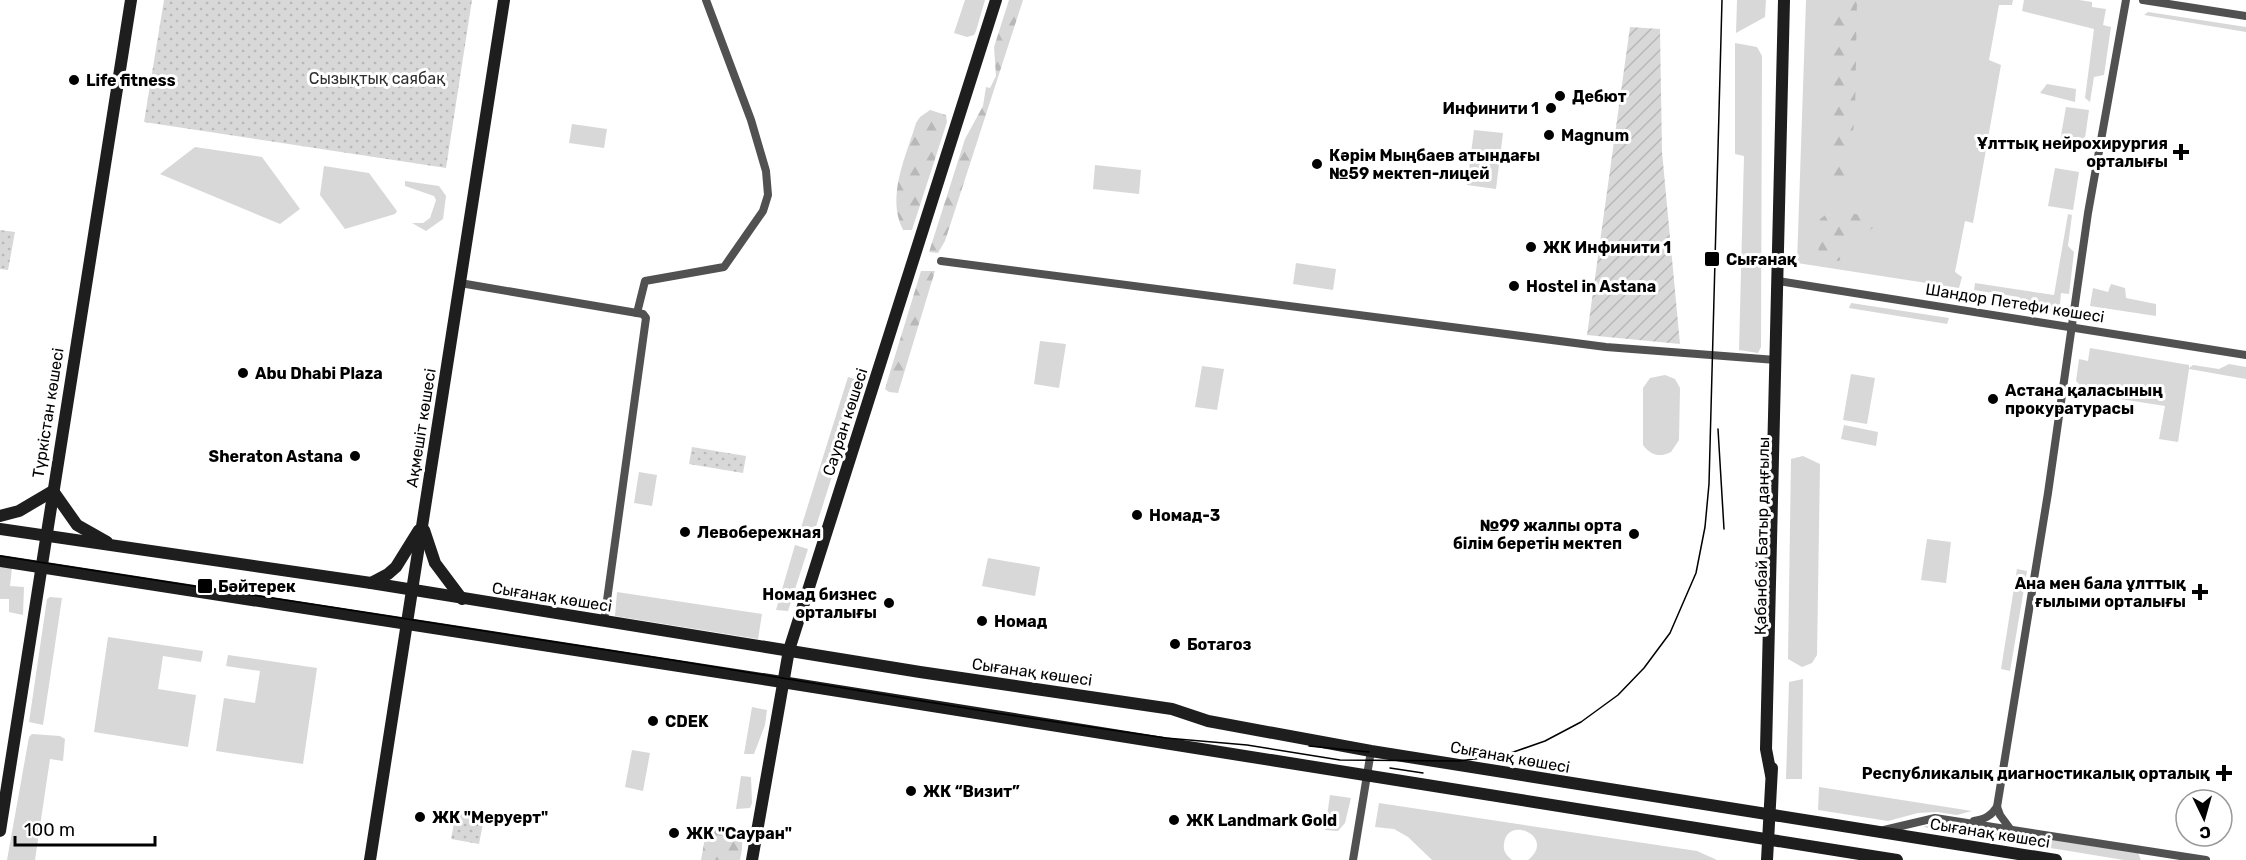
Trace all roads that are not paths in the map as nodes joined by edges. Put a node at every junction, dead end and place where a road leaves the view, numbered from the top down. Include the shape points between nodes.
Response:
1 (130, 0) edge
2 (504, 0) edge
3 (706, 0) edge
4 (996, 0) edge
5 (1784, 0) edge
6 (2126, 0) edge
7 (2143, 0) edge
8 (2246, 16) edge
9 (941, 261) dead end
10 (1778, 281) junction
11 (460, 283) junction
12 (1778, 299) junction
13 (637, 313) junction
14 (2073, 327) junction
15 (2246, 355) edge
16 (1776, 360) junction
17 (53, 491) junction
18 (0, 516) edge
19 (423, 524) junction
20 (0, 529) edge
21 (46, 536) junction
22 (116, 546) junction
23 (0, 561) edge
24 (41, 568) junction
25 (371, 583) junction
26 (412, 591) junction
27 (462, 599) junction
28 (604, 622) junction
29 (407, 624) junction
30 (789, 650) junction
31 (782, 682) junction
32 (1371, 751) junction
33 (1771, 775) junction
34 (1367, 776) junction
35 (1998, 803) junction
36 (1769, 816) junction
37 (1967, 823) junction
38 (2011, 830) junction
39 (0, 831) edge
40 (1876, 832) junction
41 (1768, 840) junction
42 (370, 860) edge
43 (753, 860) edge
44 (1353, 860) edge
45 (1767, 860) edge
46 (1897, 860) edge
47 (2056, 860) edge
48 (2206, 860) edge

1 - 17 main road, Түркістан көшесі
2 - 11 main road, Ақмешіт көшесі
3 - 13 street via 751,120 766,171 768,195 763,211 724,267 645,281
4 - 30 main road, Сауран көшесі
5 - 10 main road, Қабанбай Батыр даңғылы
6 - 14 street via 2088,213
7 - 8 street
9 - 16 street via 1606,347
10 - 12 main road, Қабанбай Батыр даңғылы
10 - 14 street, Шандор Петефи көшесі
11 - 13 street
11 - 19 main road, Ақмешіт көшесі
12 - 16 main road, Қабанбай Батыр даңғылы
12 - 33 main road, Қабанбай Батыр даңғылы via 1782,308 1780,447
13 - 28 street via 643,314 647,323
14 - 15 street, Шандор Петефи көшесі
14 - 35 street
16 - 33 main road, Қабанбай Батыр даңғылы via 1766,749
17 - 18 main road via 19,511
17 - 21 main road, Түркістан көшесі
17 - 22 main road via 77,525
19 - 25 main road via 396,567
19 - 26 main road, Ақмешіт көшесі
19 - 27 main road via 435,563
20 - 21 main road, Сығанақ көшесі
21 - 22 main road, Сығанақ көшесі
21 - 24 main road, Түркістан көшесі
22 - 25 main road, Сығанақ көшесі
23 - 24 main road
24 - 29 main road
24 - 39 main road, Түркістан көшесі
25 - 26 main road, Сығанақ көшесі
26 - 27 main road, Сығанақ көшесі
26 - 29 main road, Ақмешіт көшесі
27 - 28 main road, Сығанақ көшесі
28 - 30 main road, Сығанақ көшесі
29 - 31 main road
29 - 42 main road, Ақмешіт көшесі
30 - 31 main road, Сауран көшесі
30 - 32 main road, Сығанақ көшесі via 1172,709 1208,721
31 - 34 main road
31 - 43 main road, Сауран көшесі
32 - 34 street
32 - 36 main road, Сығанақ көшесі
33 - 36 main road, Қабанбай Батыр даңғылы
34 - 41 main road
34 - 44 street
35 - 37 street via 1985,819
35 - 38 street via 2000,815
36 - 40 main road, Сығанақ көшесі
36 - 41 main road, Қабанбай Батыр даңғылы
37 - 38 street
37 - 40 street via 1935,818
38 - 48 street
40 - 47 main road, Сығанақ көшесі
41 - 45 main road, Қабанбай Батыр даңғылы
41 - 46 main road

